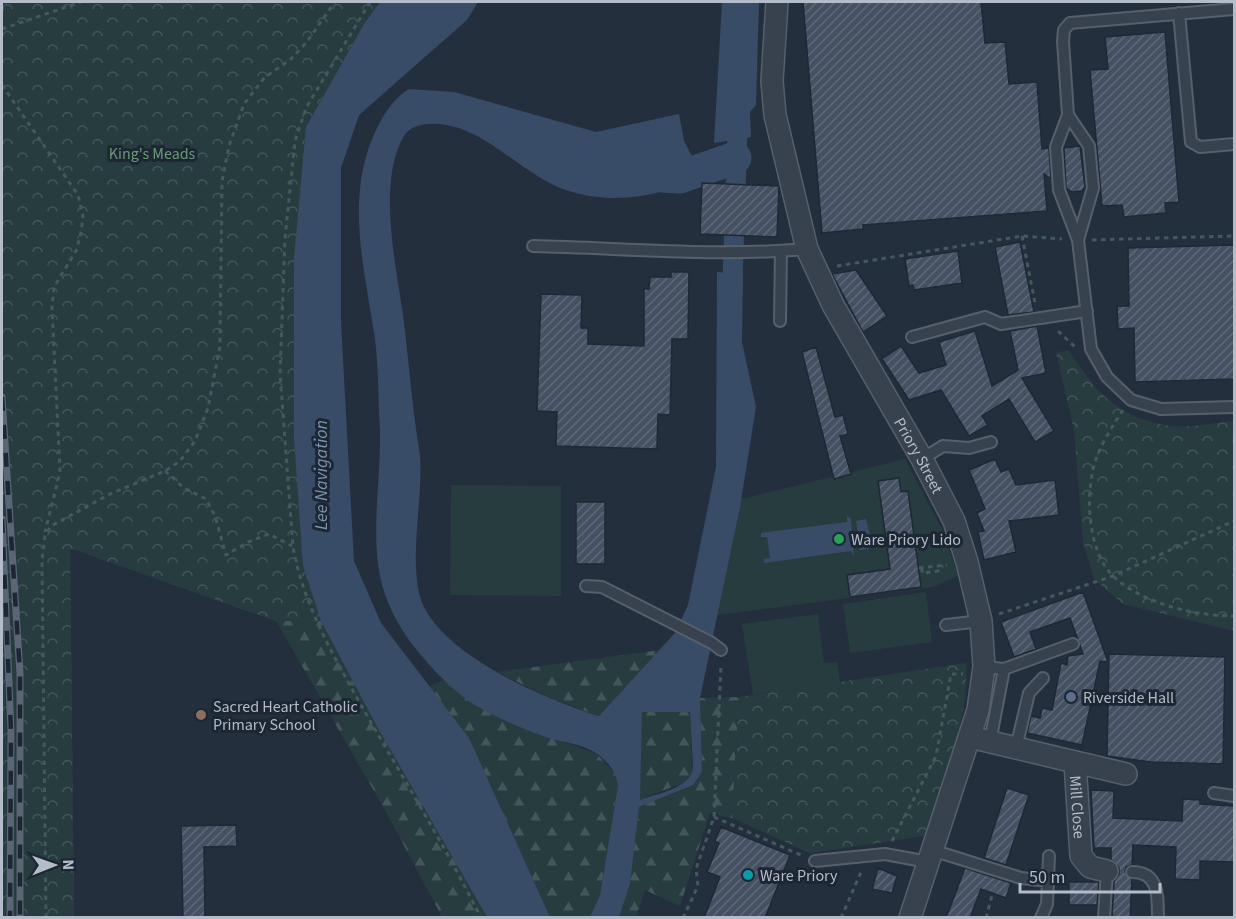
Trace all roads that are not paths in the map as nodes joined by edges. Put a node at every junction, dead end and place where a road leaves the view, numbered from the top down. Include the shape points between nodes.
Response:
1 (777, 2) edge
2 (1234, 9) edge
3 (1179, 13) junction
4 (1068, 115) junction
5 (1234, 144) edge
6 (1078, 240) junction
7 (533, 246) dead end
8 (807, 249) junction
9 (782, 251) junction
10 (1087, 311) junction
11 (780, 321) dead end
12 (912, 337) dead end
13 (1234, 407) edge
14 (991, 442) dead end
15 (922, 459) junction
16 (586, 586) dead end
17 (981, 621) junction
18 (946, 625) dead end
19 (1073, 644) dead end
20 (717, 646) road end
21 (990, 669) junction
22 (1043, 678) dead end
23 (980, 739) junction
24 (1016, 748) junction
25 (1076, 762) junction
26 (1126, 774) dead end
27 (1214, 793) dead end
28 (1234, 796) edge
29 (930, 856) junction
30 (1049, 856) dead end
31 (815, 861) road end
32 (1109, 871) joint
33 (1132, 872) dead end
34 (1048, 881) junction
35 (910, 918) edge
36 (1041, 918) edge
37 (1104, 918) edge
38 (1158, 918) edge

1 - 8 street, Priory Street via 772,81 775,114
2 - 3 lane
3 - 4 lane via 1070,23 1064,30 1063,41
3 - 5 lane via 1191,142 1200,147
4 - 6 lane via 1056,147 1059,190
4 - 6 lane via 1089,146 1094,188
6 - 10 lane
7 - 9 lane via 714,253
8 - 9 lane
8 - 15 street, Priory Street via 862,358
9 - 11 lane
10 - 12 lane via 1001,324 985,317
10 - 13 lane via 1091,349 1107,377 1131,400 1161,409
14 - 15 lane via 969,448 943,446
15 - 17 street, Priory Street via 954,521
16 - 20 lane via 602,587
17 - 18 lane
17 - 21 street, Priory Street
19 - 21 lane
21 - 23 street, Priory Street via 978,710
22 - 24 lane via 1029,693
23 - 24 street, Mill Close
23 - 29 street, Priory Street
24 - 25 street, Mill Close
25 - 26 street, Mill Close
25 - 32 street, Mill Close via 1081,856 1090,867
27 - 28 lane
29 - 31 lane via 885,854
29 - 34 lane
29 - 35 street, Priory Street
30 - 34 lane
32 - 37 lane
33 - 38 lane via 1144,873 1155,883
34 - 36 lane via 1047,904

